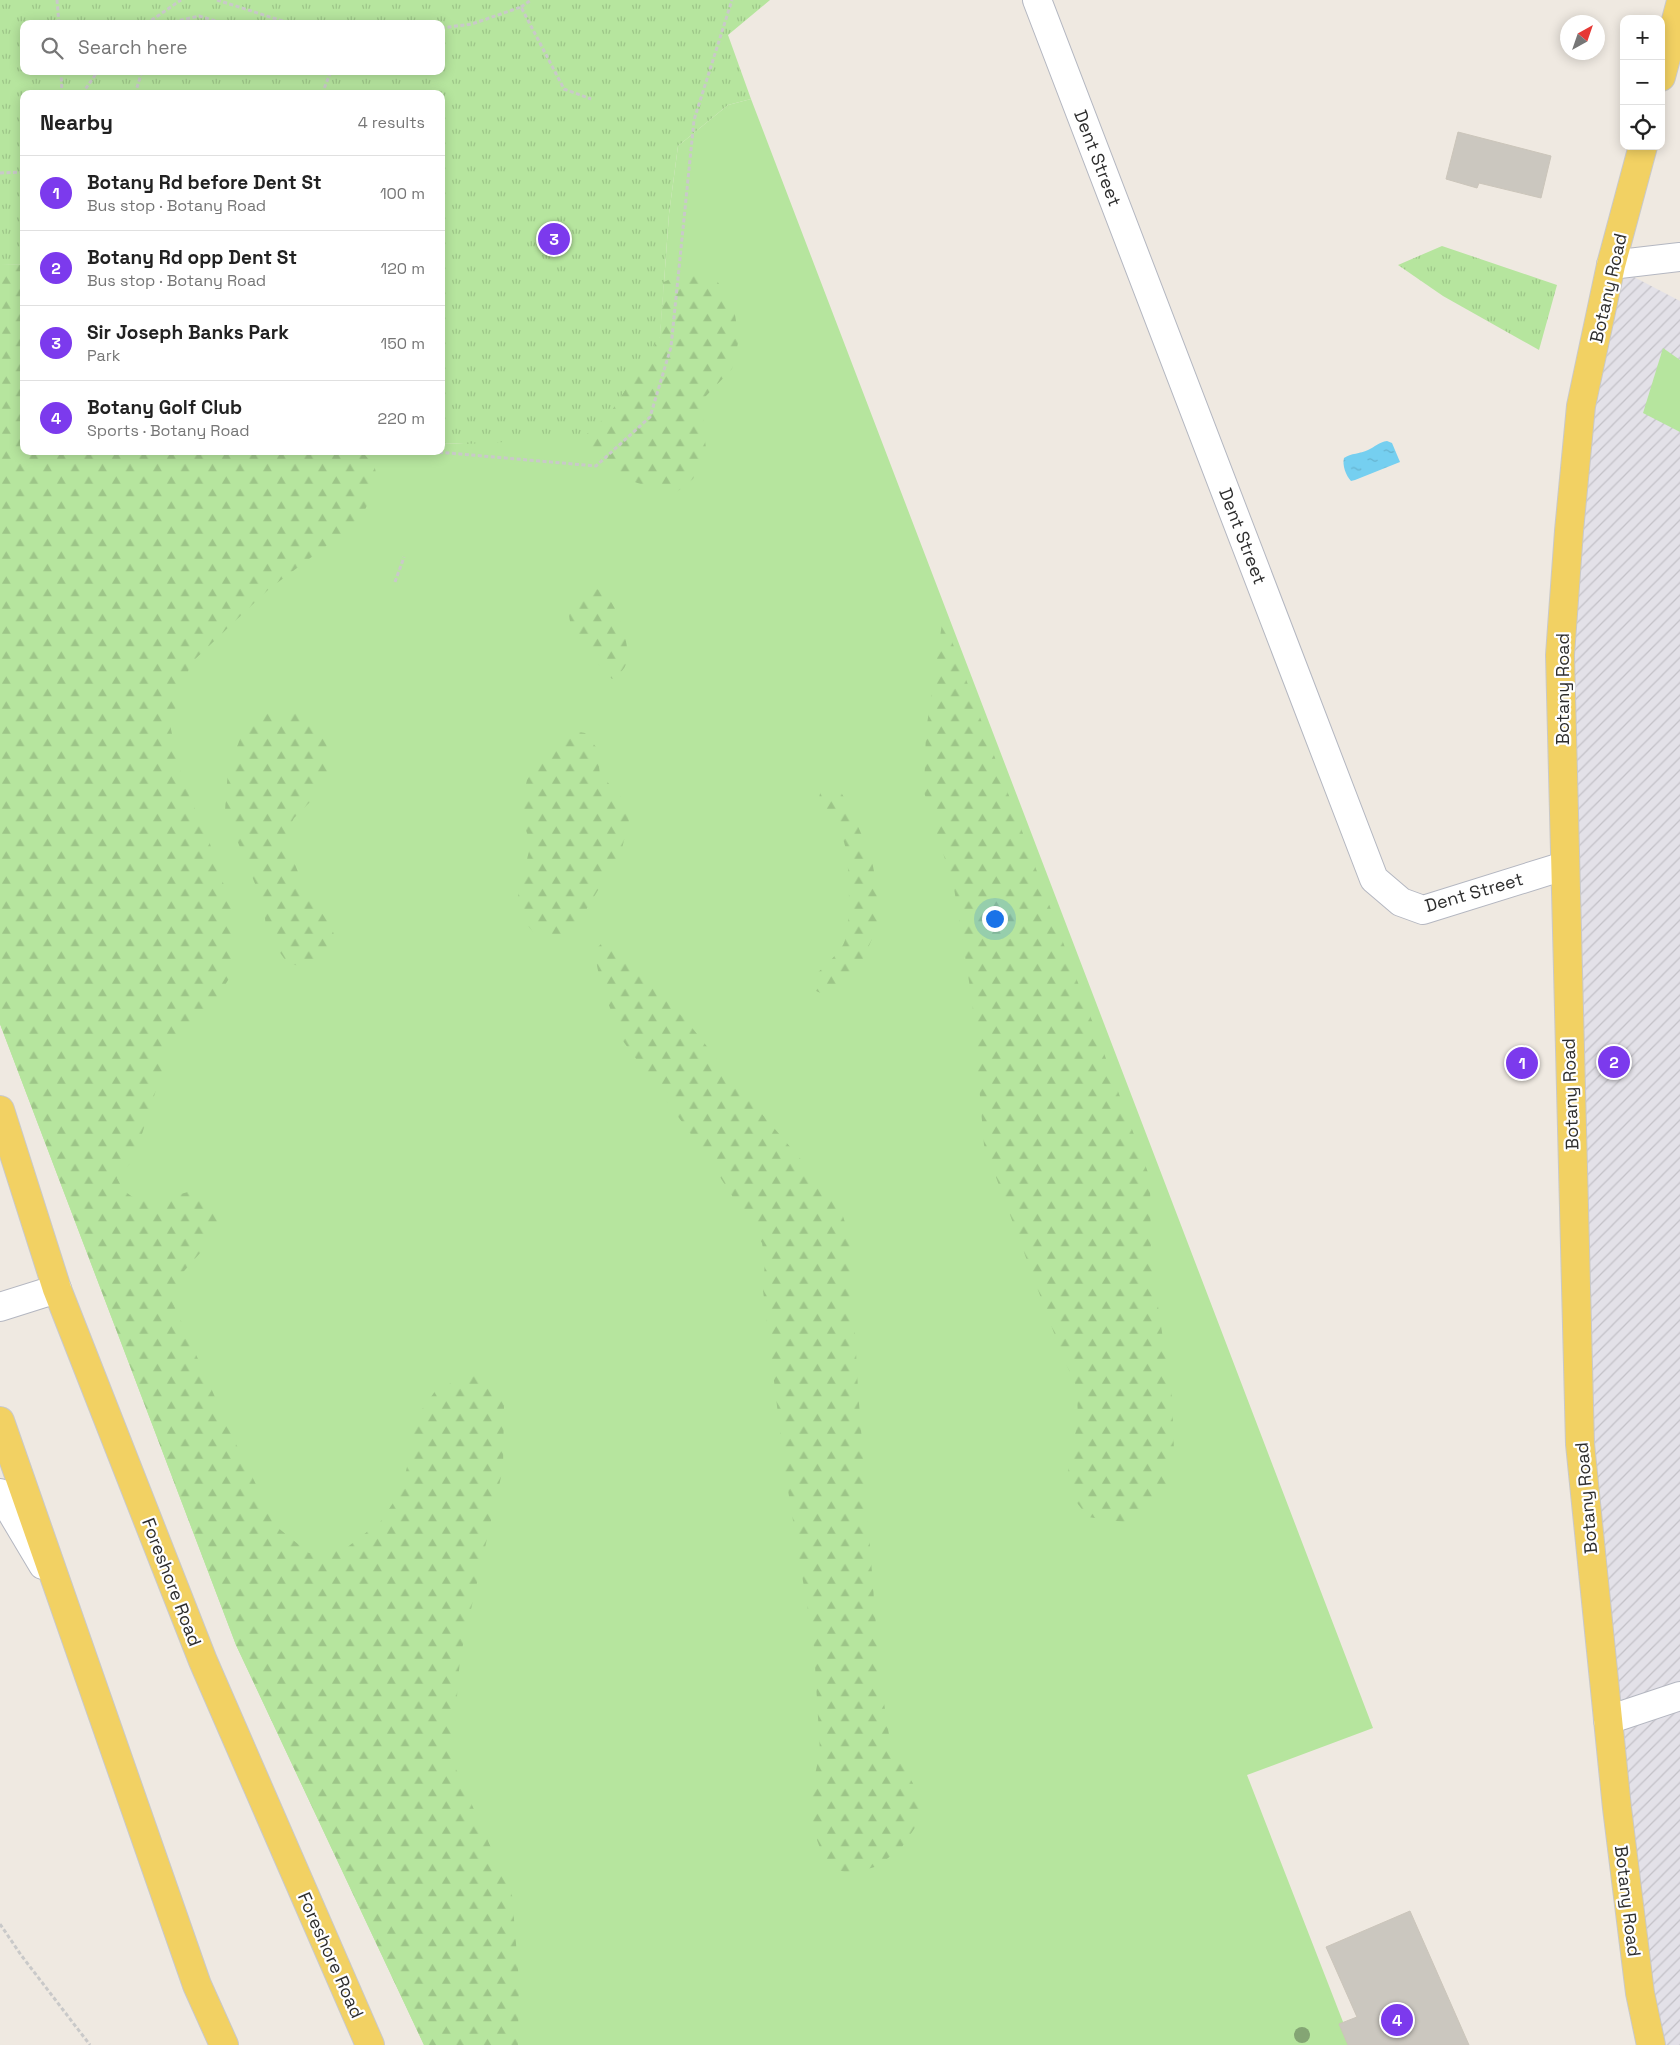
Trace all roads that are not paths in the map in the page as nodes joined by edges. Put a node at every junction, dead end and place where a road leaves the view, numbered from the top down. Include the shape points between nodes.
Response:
1 (1037, 0) edge
2 (1680, 5) edge
3 (1665, 62) edge
4 (1642, 150) edge
5 (1680, 257) edge
6 (1611, 265) junction
7 (1564, 866) junction
8 (0, 1110) edge
9 (57, 1289) junction
10 (0, 1307) edge
11 (0, 1421) edge
12 (0, 1494) edge
13 (60, 1594) junction
14 (1680, 1696) edge
15 (1608, 1720) junction
16 (224, 2045) edge
17 (370, 2045) edge
18 (1651, 2045) edge

1 - 7 street, Dent Street via 1374,879 1401,902 1422,910
2 - 3 main road
4 - 6 main road, Botany Road
5 - 6 street
6 - 7 main road, Botany Road via 1581,406 1569,531 1560,655
7 - 15 main road, Botany Road via 1580,1444
8 - 9 main road, Foreshore Road
9 - 10 street
9 - 17 main road, Foreshore Road via 203,1661
11 - 13 main road
12 - 13 street
13 - 16 main road via 197,1985
14 - 15 street
15 - 18 main road, Botany Road via 1640,1993

